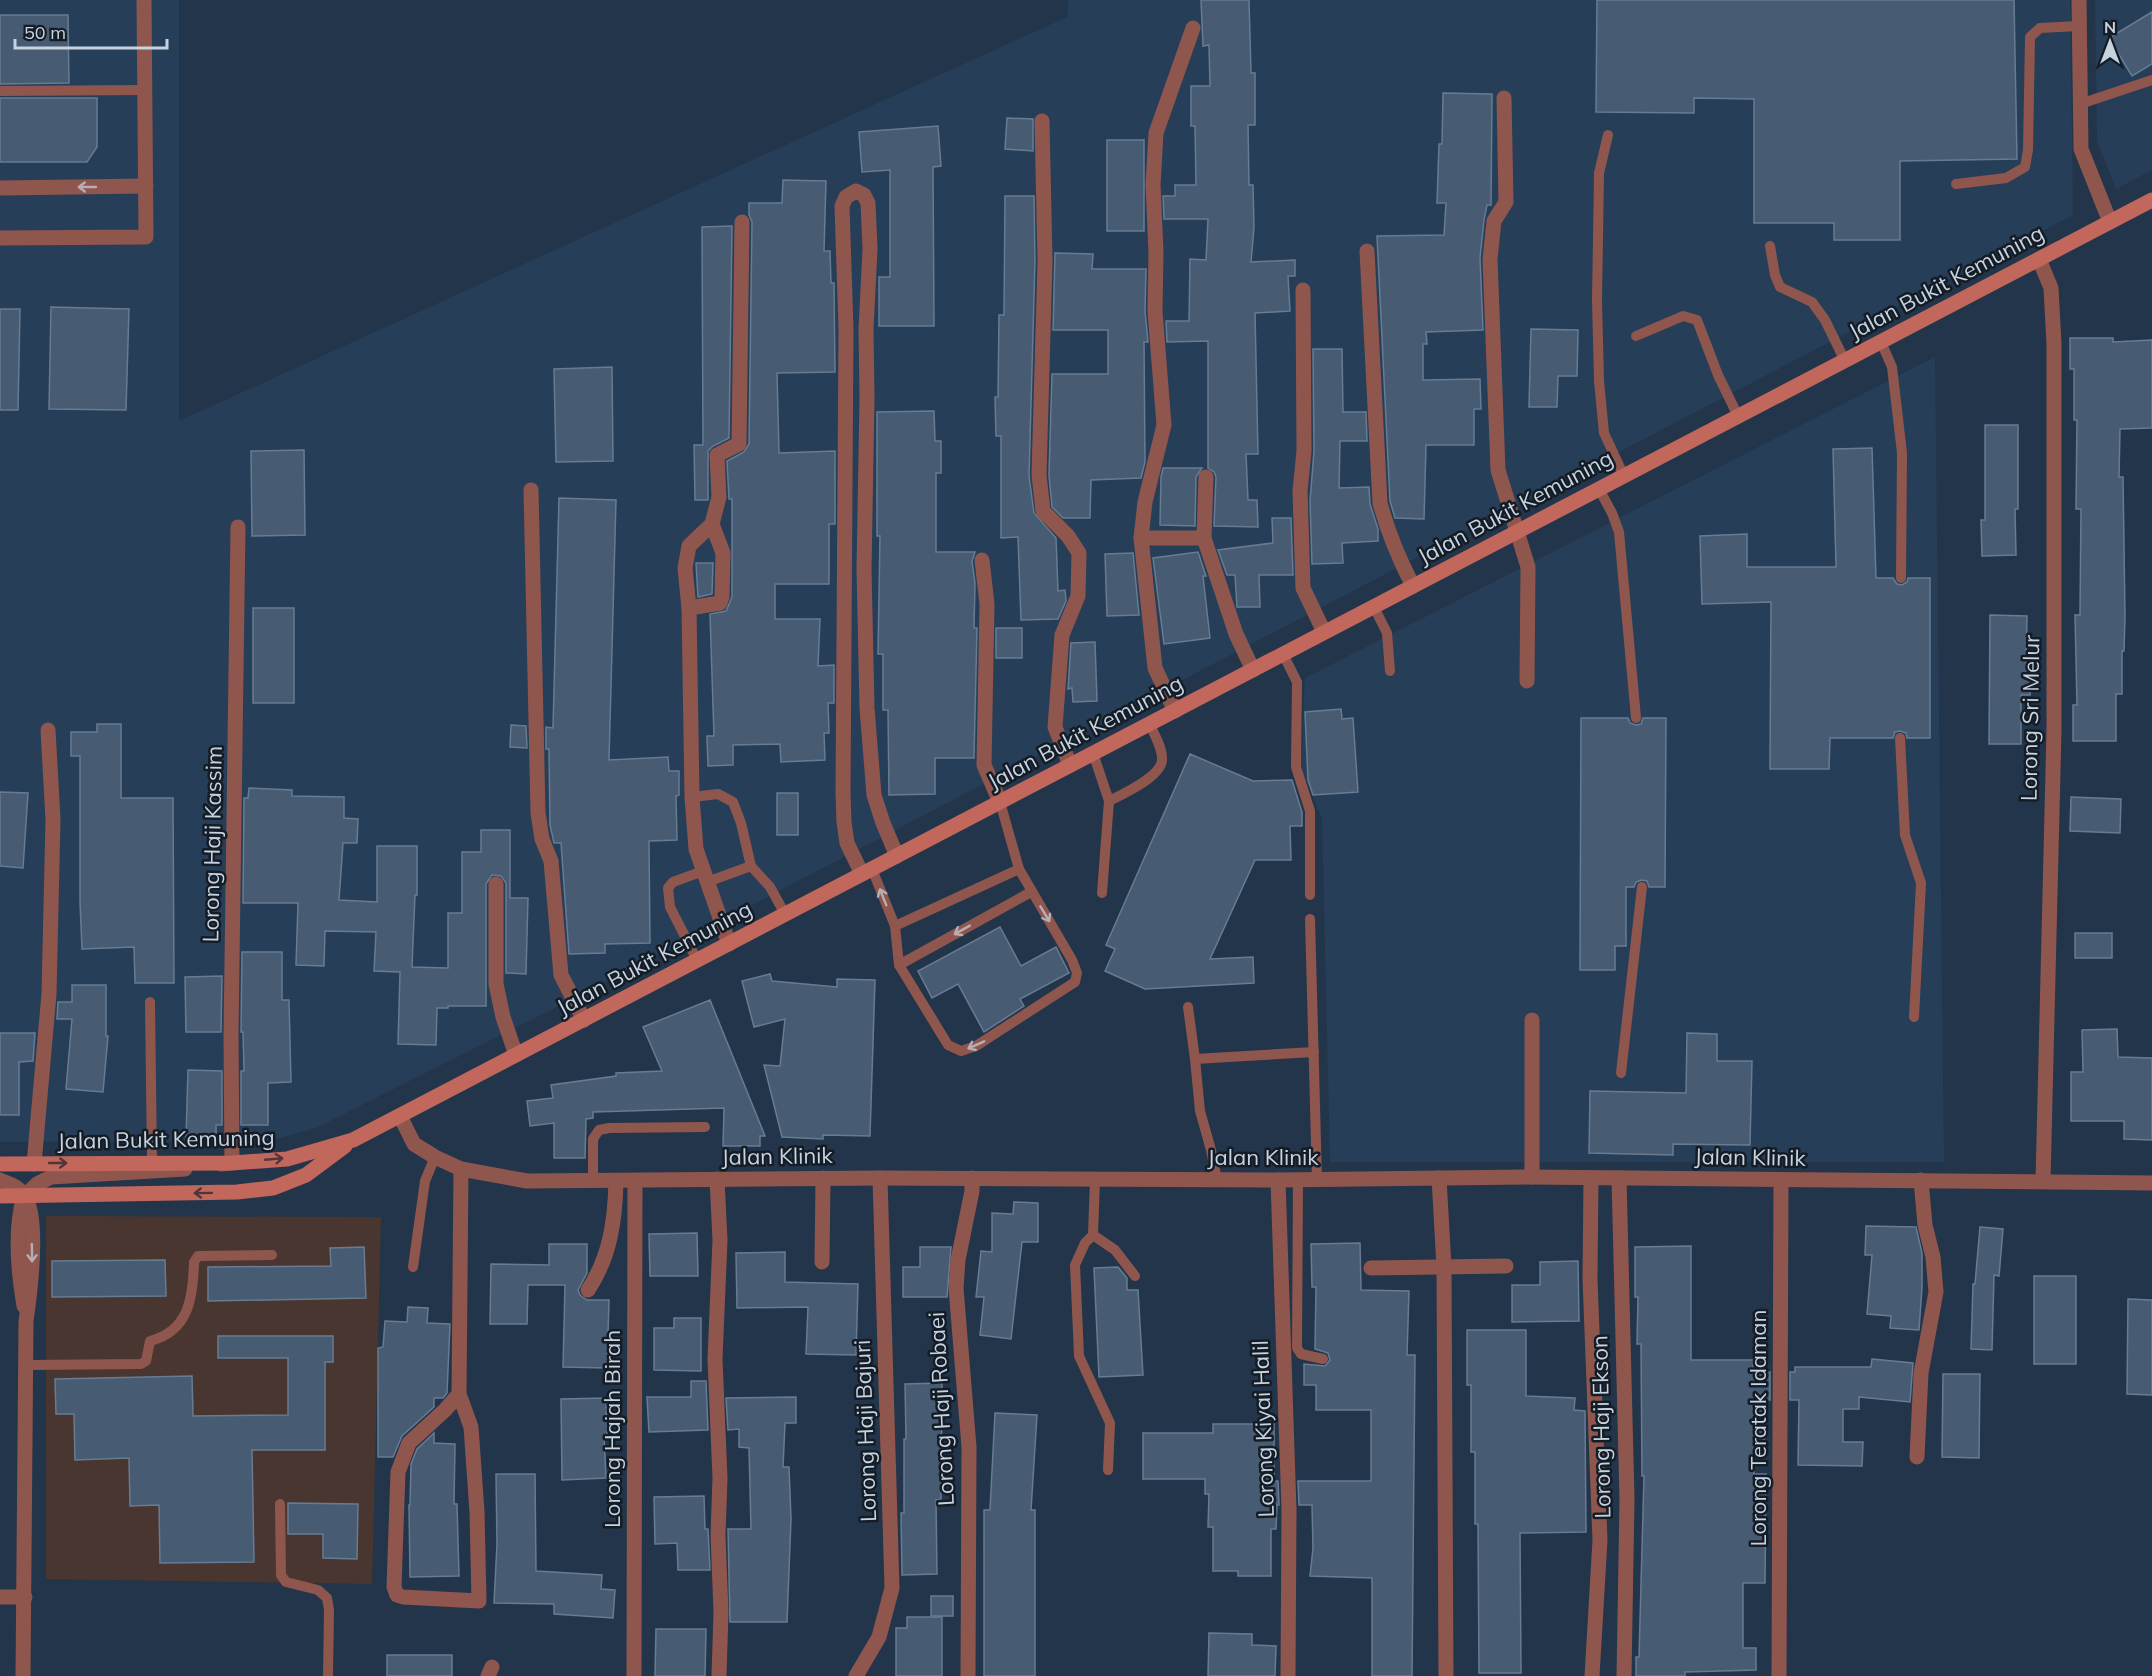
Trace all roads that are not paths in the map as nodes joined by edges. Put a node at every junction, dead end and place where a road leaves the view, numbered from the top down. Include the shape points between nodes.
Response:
1 (144, 0) edge
2 (2079, 0) edge
3 (2079, 26) junction
4 (1193, 28) dead end
5 (2152, 80) edge
6 (145, 90) junction
7 (0, 91) edge
8 (1504, 98) dead end
9 (2080, 104) junction
10 (1042, 121) dead end
11 (1608, 135) dead end
12 (1956, 184) dead end
13 (146, 186) junction
14 (0, 188) edge
15 (2152, 200) edge
16 (741, 222) dead end
17 (2110, 222) junction
18 (0, 238) edge
19 (1770, 246) dead end
20 (1367, 251) dead end
21 (2039, 259) junction
22 (1303, 290) dead end
23 (846, 329) junction
24 (866, 329) junction
25 (1636, 336) dead end
26 (1881, 342) junction
27 (1845, 361) junction
28 (1738, 416) junction
29 (1624, 476) junction
30 (1206, 477) dead end
31 (1599, 489) junction
32 (531, 490) dead end
33 (712, 524) junction
34 (238, 527) dead end
35 (1518, 531) junction
36 (1142, 538) junction
37 (1204, 538) junction
38 (982, 560) dead end
39 (1901, 578) dead end
40 (1413, 586) junction
41 (1374, 607) junction
42 (689, 608) junction
43 (1324, 633) junction
44 (1283, 654) junction
45 (1253, 670) junction
46 (1389, 671) dead end
47 (1527, 681) dead end
48 (1175, 711) junction
49 (1636, 718) dead end
50 (1150, 724) junction
51 (48, 730) dead end
52 (1900, 738) dead end
53 (1093, 753) junction
54 (1070, 765) junction
55 (692, 797) junction
56 (1109, 801) junction
57 (1000, 802) junction
58 (897, 856) junction
59 (751, 866) junction
60 (1019, 869) junction
61 (867, 872) junction
62 (705, 877) junction
63 (496, 884) dead end
64 (1642, 887) dead end
65 (1031, 892) junction
66 (1102, 893) dead end
67 (1310, 895) dead end
68 (785, 914) junction
69 (1310, 920) dead end
70 (895, 926) junction
71 (729, 944) junction
72 (697, 960) junction
73 (899, 965) junction
74 (150, 1002) dead end
75 (1188, 1007) dead end
76 (1914, 1017) dead end
77 (584, 1020) junction
78 (1532, 1020) dead end
79 (1314, 1052) junction
80 (516, 1055) junction
81 (1195, 1059) junction
82 (1621, 1073) dead end
83 (400, 1116) junction
84 (705, 1127) dead end
85 (353, 1140) junction
86 (435, 1156) junction
87 (152, 1163) junction
88 (232, 1163) junction
89 (0, 1164) edge
90 (34, 1164) junction
91 (461, 1169) junction
92 (1532, 1177) junction
93 (823, 1178) junction
94 (880, 1178) junction
95 (972, 1178) junction
96 (1095, 1178) junction
97 (1439, 1178) junction
98 (1591, 1178) junction
99 (1619, 1178) junction
100 (717, 1179) junction
101 (0, 1180) edge
102 (1217, 1180) junction
103 (1278, 1180) junction
104 (1298, 1180) junction
105 (1317, 1180) junction
106 (1781, 1180) junction
107 (1921, 1180) junction
108 (2043, 1181) junction
109 (593, 1182) junction
110 (616, 1182) junction
111 (635, 1182) junction
112 (2152, 1183) edge
113 (0, 1196) edge
114 (24, 1196) junction
115 (1093, 1234) junction
116 (272, 1255) dead end
117 (822, 1262) dead end
118 (1506, 1266) dead end
119 (413, 1267) dead end
120 (1444, 1267) junction
121 (1371, 1268) dead end
122 (1135, 1276) dead end
123 (588, 1290) dead end
124 (1323, 1359) dead end
125 (27, 1365) junction
126 (459, 1394) junction
127 (1917, 1457) dead end
128 (1108, 1470) dead end
129 (280, 1504) dead end
130 (0, 1597) edge
131 (25, 1597) junction
132 (23, 1676) edge
133 (328, 1676) edge
134 (634, 1676) edge
135 (719, 1676) edge
136 (856, 1676) edge
137 (968, 1676) edge
138 (1288, 1676) edge
139 (1446, 1676) edge
140 (1592, 1676) edge
141 (1624, 1676) edge
142 (1779, 1676) edge

1 - 6 street
2 - 3 street
3 - 9 street
3 - 12 lane via 2040,28 2030,38 2025,167 2006,178
4 - 36 street via 1156,133 1155,311 1164,425 1145,502
5 - 9 lane
6 - 7 lane
6 - 13 street
8 - 35 street via 1506,202 1494,221 1490,259 1498,470
9 - 17 street via 2081,149
10 - 54 street via 1045,261 1040,476 1043,511 1079,553 1078,596 1062,635 1055,727
11 - 29 lane via 1599,173 1599,381 1604,433
13 -> 14 street
13 - 18 street via 146,237
15 - 17 main road, Jalan Bukit Kemuning
16 - 33 street via 739,444 717,455 719,497
17 - 21 main road, Jalan Bukit Kemuning
19 - 27 lane via 1780,287 1812,302
20 - 40 street via 1380,502 1397,556
21 - 26 main road, Jalan Bukit Kemuning
21 - 108 street, Lorong Sri Melur via 2051,288 2054,344 2054,730
22 - 43 street via 1303,588
23 - 24 street
23 - 24 street via 842,206 846,197 856,191 868,203
23 - 61 street via 843,822 847,843
24 - 58 street via 867,708 874,795
25 - 28 lane via 1683,316 1697,320
26 - 27 main road, Jalan Bukit Kemuning
26 - 39 lane via 1892,367 1902,453
27 - 28 main road, Jalan Bukit Kemuning
28 - 29 main road, Jalan Bukit Kemuning
29 - 31 main road, Jalan Bukit Kemuning
30 - 37 street
31 - 35 main road, Jalan Bukit Kemuning
31 - 49 lane via 1619,532
32 - 77 street via 538,813 551,861 561,975
33 - 42 street via 689,546 685,567
33 - 42 street via 723,553 722,597 720,603
34 - 88 street, Lorong Haji Kassim
35 - 40 main road, Jalan Bukit Kemuning
35 - 47 street via 1528,567
36 - 37 street
36 - 48 street via 1155,668
37 - 45 street via 1236,634
38 - 57 street via 987,604 984,765
40 - 41 main road, Jalan Bukit Kemuning
41 - 43 main road, Jalan Bukit Kemuning
41 - 46 lane via 1387,633
42 - 55 street
43 - 44 main road, Jalan Bukit Kemuning
44 - 45 main road, Jalan Bukit Kemuning
44 - 67 lane via 1297,682 1296,767 1310,811
45 - 48 main road, Jalan Bukit Kemuning
48 - 50 main road, Jalan Bukit Kemuning
50 - 53 main road, Jalan Bukit Kemuning
50 - 56 lane via 1162,752 1162,763 1136,787
51 - 90 street via 53,819 49,994
52 - 76 lane via 1905,835 1921,883
53 - 54 main road, Jalan Bukit Kemuning
53 - 56 lane
54 - 57 main road, Jalan Bukit Kemuning
55 - 59 lane via 718,794 733,802
55 - 62 street via 696,849
56 - 66 lane
57 - 58 main road, Jalan Bukit Kemuning
57 - 60 lane
58 - 61 main road, Jalan Bukit Kemuning
59 - 62 lane
59 - 68 lane via 770,887
60 - 65 lane
60 - 70 lane
61 - 68 main road, Jalan Bukit Kemuning
70 -> 61 lane
62 - 71 street
62 - 72 lane via 673,882 668,888 670,907
63 - 80 street via 496,984
64 - 82 lane
65 -> 73 lane
65 -> 73 lane via 1072,960 1077,973 1075,982 976,1046 961,1051 948,1045
68 - 71 main road, Jalan Bukit Kemuning
69 - 79 lane
70 - 73 lane
71 - 72 main road, Jalan Bukit Kemuning
72 - 77 main road, Jalan Bukit Kemuning
74 - 87 lane
75 - 81 lane
77 - 80 main road, Jalan Bukit Kemuning
78 - 92 street
79 - 81 lane
79 - 105 lane
80 - 83 main road, Jalan Bukit Kemuning
81 - 102 lane via 1200,1111
83 - 85 main road, Jalan Bukit Kemuning
83 - 86 street, Jalan Klinik via 414,1144
84 - 109 lane via 599,1130 593,1139
88 -> 85 main road, Jalan Bukit Kemuning via 287,1158
85 -> 114 main road via 306,1175 273,1188
86 - 91 street, Jalan Klinik
86 - 119 lane via 425,1181
87 - 88 main road, Jalan Bukit Kemuning
90 -> 87 main road, Jalan Bukit Kemuning
88 - 114 street via 51,1177
89 - 90 main road, Jalan Bukit Kemuning
91 - 109 street, Jalan Klinik via 527,1181
91 - 126 street
92 - 97 street, Jalan Klinik
92 - 98 street, Jalan Klinik
93 - 94 street, Jalan Klinik
93 - 100 street, Jalan Klinik
93 - 117 street
94 - 95 street, Jalan Klinik
94 - 136 street, Lorong Haji Bajuri via 892,1588 879,1637
95 - 96 street, Jalan Klinik
95 - 137 street, Lorong Haji Robaei via 956,1288 969,1447
96 - 102 street, Jalan Klinik
96 - 115 lane
97 - 105 street, Jalan Klinik
97 - 120 street
98 - 99 street, Jalan Klinik
98 - 140 street via 1590,1279 1600,1540
99 - 106 street, Jalan Klinik
99 - 141 street, Lorong Haji Ekson via 1626,1499
100 - 111 street, Jalan Klinik
100 - 135 street
101 - 114 street via 13,1185
102 - 103 street, Jalan Klinik
103 - 104 street, Jalan Klinik
103 - 138 street, Lorong Kiyai Halil via 1288,1510
104 - 105 street, Jalan Klinik
104 - 124 lane via 1297,1348 1301,1354
106 - 107 street, Jalan Klinik
106 - 142 street, Lorong Teratak Idaman
107 - 108 street, Jalan Klinik
107 - 127 street via 1936,1292 1921,1373
108 - 112 street, Jalan Klinik
109 - 110 street, Jalan Klinik
110 - 111 street, Jalan Klinik
110 - 123 street via 612,1232
111 - 134 street, Lorong Hajah Birah
113 - 114 main road
114 - 125 street via 31,1215
115 - 122 lane via 1115,1250
115 - 128 lane via 1075,1265 1079,1356 1110,1423
116 - 125 lane via 195,1258 184,1319 166,1336 150,1341 148,1356 141,1364
118 - 120 street
120 - 121 street
120 - 139 street
125 - 131 street
126 - 126 street via 471,1427 479,1601 403,1598 394,1587 398,1472 409,1443
129 - 133 lane via 281,1575 286,1582 318,1590 327,1599
130 - 131 street
131 - 132 street

